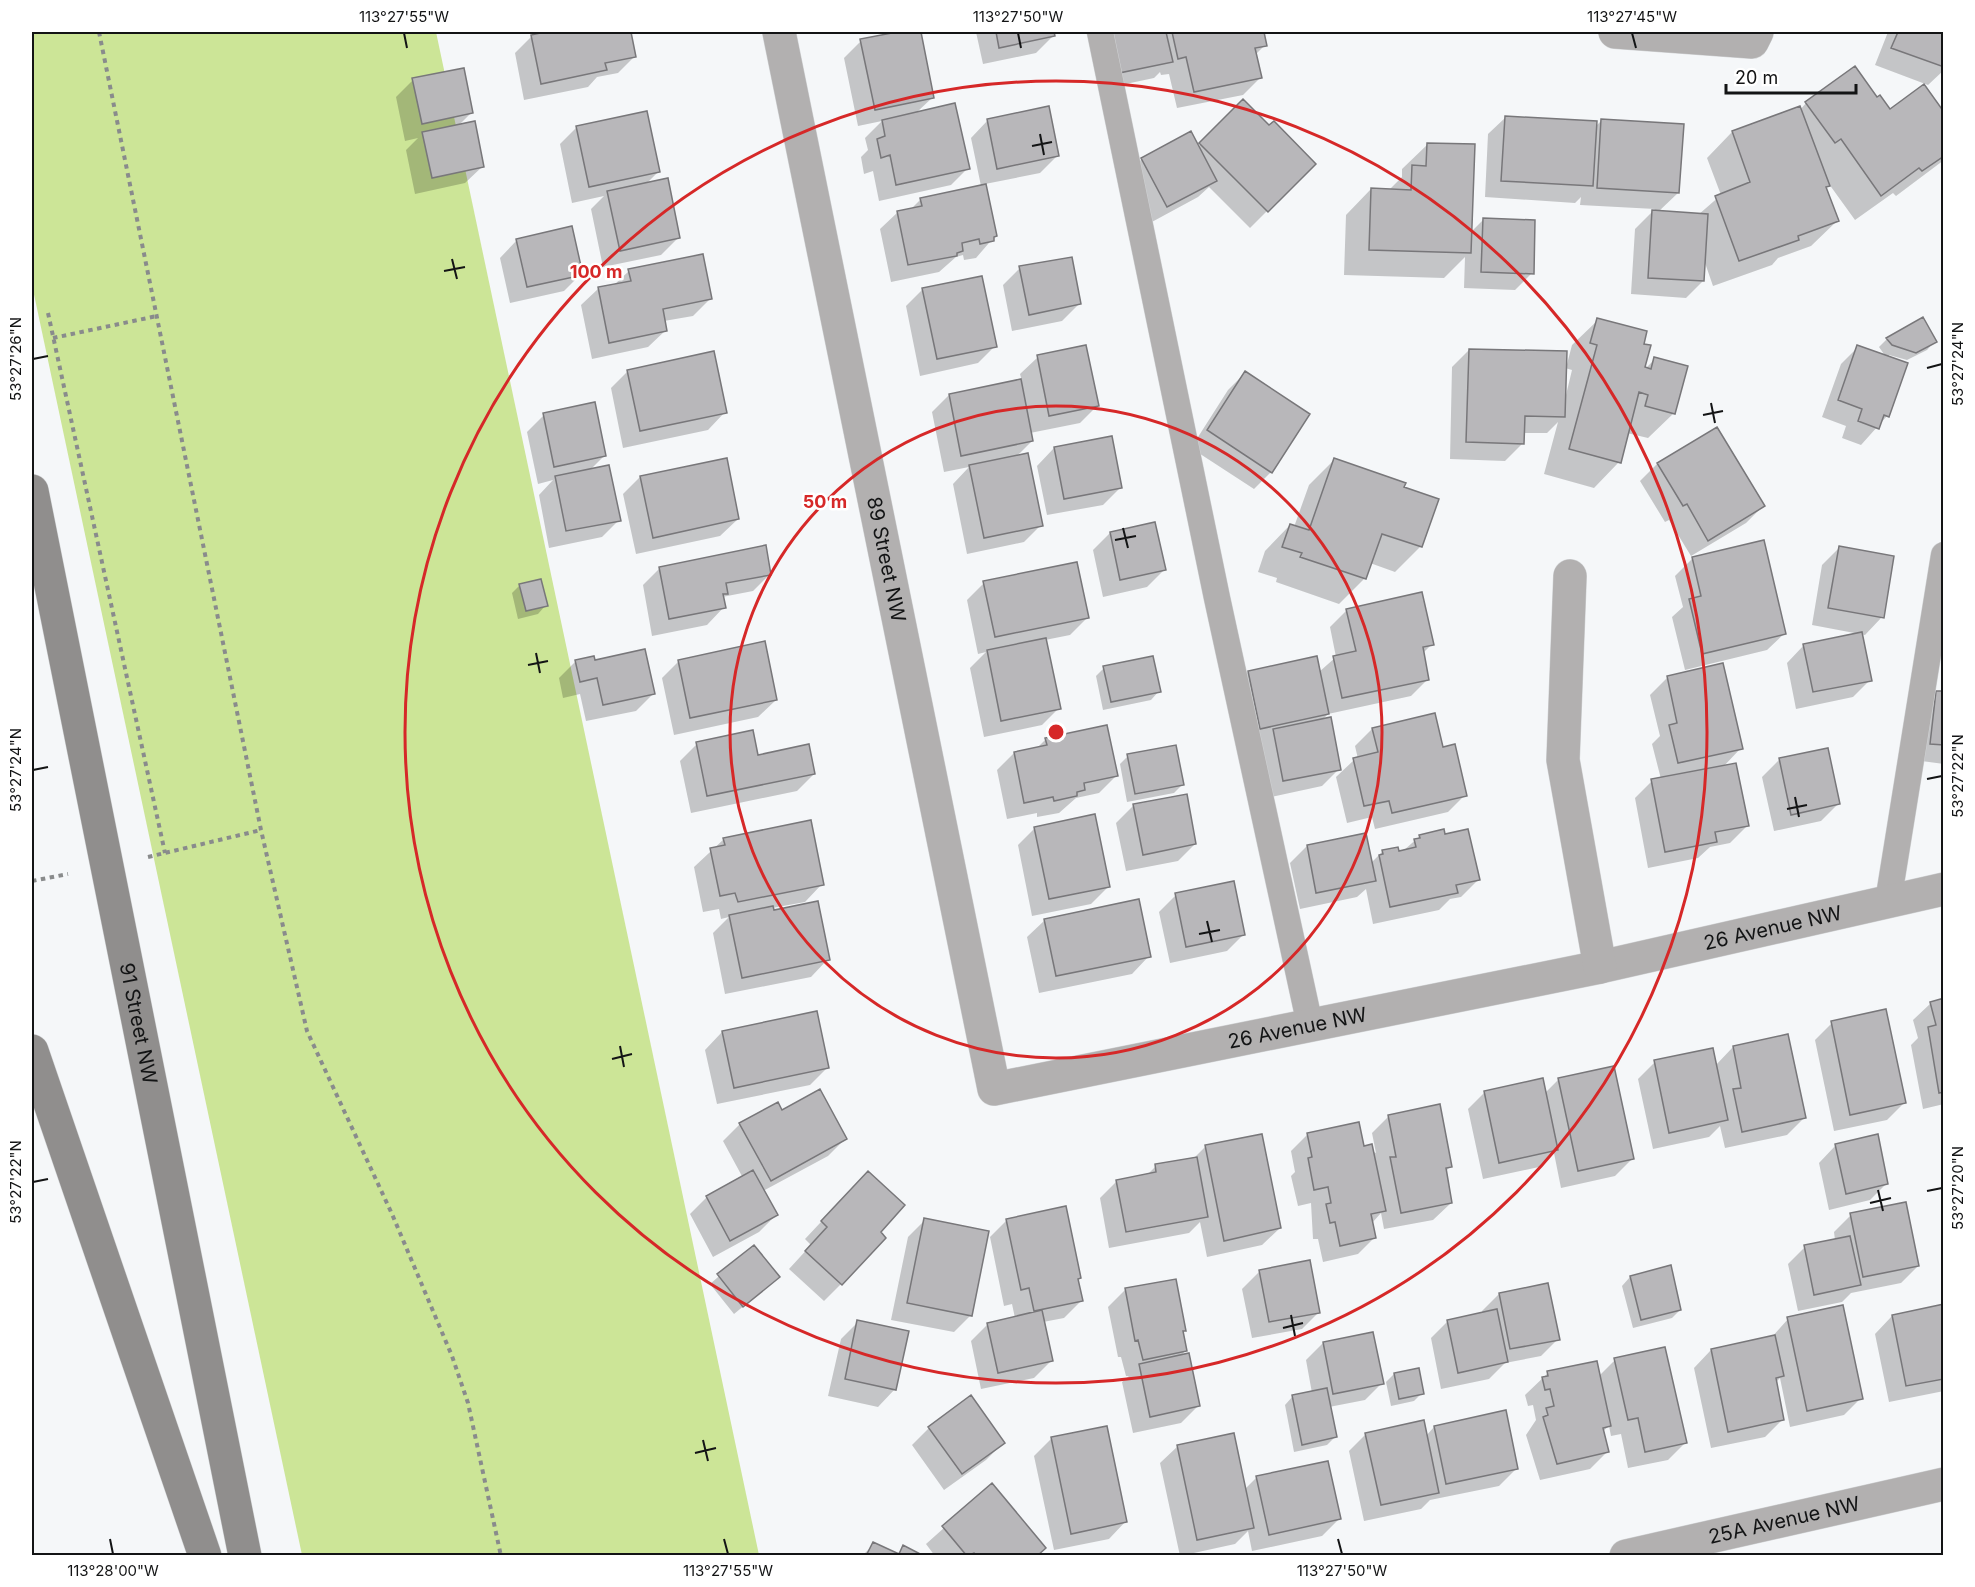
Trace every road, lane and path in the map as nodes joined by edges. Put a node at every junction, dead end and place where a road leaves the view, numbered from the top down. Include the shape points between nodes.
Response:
1 (99, 32) edge
2 (779, 32) edge
3 (1100, 32) edge
4 (1615, 32) edge
5 (1757, 32) edge
6 (48, 314) dead end
7 (157, 316) junction
8 (53, 338) junction
9 (32, 491) edge
10 (1944, 555) edge
11 (1570, 576) dead end
12 (261, 830) junction
13 (165, 853) junction
14 (148, 857) dead end
15 (68, 874) dead end
16 (32, 881) edge
17 (1944, 889) edge
18 (1888, 902) junction
19 (1600, 967) junction
20 (1310, 1025) junction
21 (32, 1051) edge
22 (994, 1089) joint
23 (1944, 1484) edge
24 (205, 1556) edge
25 (244, 1556) edge
26 (501, 1556) edge
27 (1626, 1556) edge

1 - 7 path
2 - 22 street, 89 Street NW
3 - 20 lane
4 - 5 street via 1752,42
6 - 8 path
7 - 8 path
7 - 12 path
8 - 13 path
9 - 25 main road, 91 Street NW
10 - 18 lane
11 - 19 street via 1563,760
12 - 13 path
12 - 26 path via 307,1031 392,1214 452,1356 468,1403
13 - 14 path
15 - 16 path
17 - 18 street, 26 Avenue NW
18 - 19 street, 26 Avenue NW
19 - 20 street, 26 Avenue NW
20 - 22 street, 26 Avenue NW
21 - 24 main road
23 - 27 street, 25A Avenue NW

